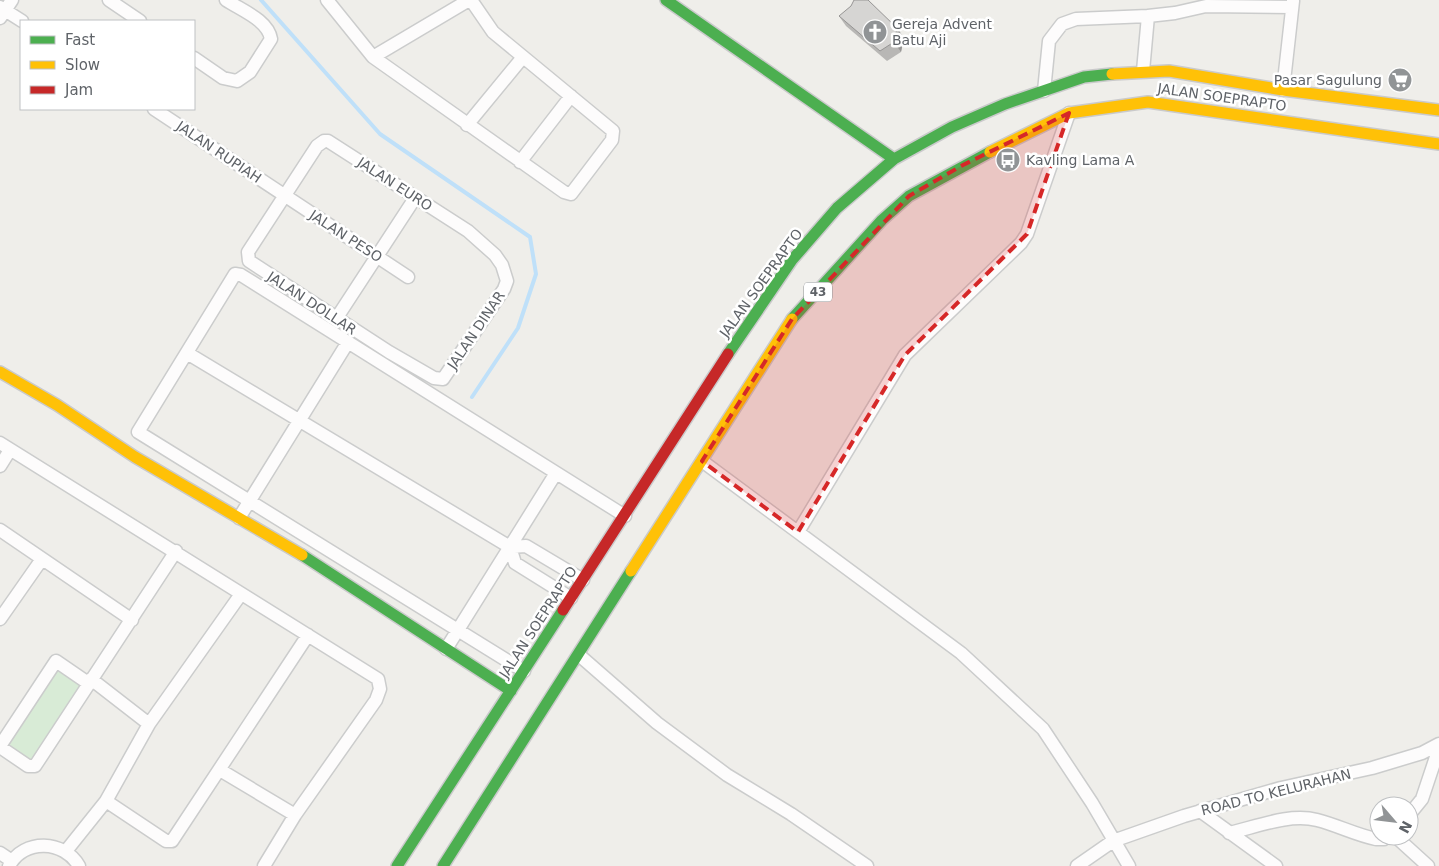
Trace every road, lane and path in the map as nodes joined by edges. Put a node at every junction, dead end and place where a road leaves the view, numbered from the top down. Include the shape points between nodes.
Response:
1 (109, 0) edge
2 (226, 0) edge
3 (470, 0) edge
4 (666, 0) edge
5 (331, 1) edge
6 (1293, 4) edge
7 (4, 9) edge
8 (1148, 16) junction
9 (20, 20) edge
10 (139, 20) edge
11 (373, 57) junction
12 (523, 57) junction
13 (195, 59) edge
14 (1143, 71) junction
15 (1044, 90) junction
16 (1283, 90) junction
17 (571, 96) junction
18 (156, 110) edge
19 (1439, 110) edge
20 (1069, 113) junction
21 (467, 125) junction
22 (1439, 144) edge
23 (894, 159) junction
24 (520, 162) junction
25 (284, 195) junction
26 (415, 198) junction
27 (376, 256) junction
28 (408, 277) dead end
29 (507, 282) joint
30 (336, 319) junction
31 (348, 342) junction
32 (187, 353) junction
33 (0, 372) edge
34 (444, 379) joint
35 (300, 420) junction
36 (5, 446) edge
37 (702, 461) junction
38 (0, 466) edge
39 (556, 473) junction
40 (250, 501) junction
41 (624, 516) junction
42 (240, 518) junction
43 (0, 530) edge
44 (798, 532) junction
45 (510, 547) junction
46 (176, 551) junction
47 (42, 559) junction
48 (583, 580) junction
49 (241, 594) junction
50 (571, 598) junction
51 (0, 619) edge
52 (132, 620) junction
53 (458, 630) junction
54 (308, 635) junction
55 (446, 649) junction
56 (579, 655) junction
57 (524, 671) junction
58 (89, 681) junction
59 (511, 691) junction
60 (149, 724) junction
61 (1439, 744) edge
62 (0, 746) edge
63 (1439, 748) edge
64 (220, 770) junction
65 (106, 801) junction
66 (1419, 803) edge
67 (1200, 811) junction
68 (295, 815) junction
69 (1229, 833) junction
70 (1369, 837) edge
71 (1113, 841) junction
72 (1406, 846) edge
73 (66, 851) junction
74 (0, 853) edge
75 (11, 864) edge
76 (79, 866) edge
77 (264, 866) edge
78 (397, 866) edge
79 (443, 866) edge
80 (867, 866) edge
81 (1077, 866) edge
82 (1129, 866) edge
83 (1276, 866) edge
84 (1428, 866) edge

1 - 10 street
2 - 13 street via 260,22 270,31 271,39 250,72 237,80 223,78
3 - 11 street
3 - 12 street via 493,32
4 - 23 main road
5 - 11 street
6 - 8 street via 1206,6
6 - 16 street
7 - 9 street
8 - 14 street
8 - 15 street via 1076,18 1062,24 1050,41
11 - 21 street
12 - 17 street
12 - 21 street
14 - 15 main road, JALAN SOEPRAPTO via 1084,77
14 - 16 main road, JALAN SOEPRAPTO via 1168,71
15 - 23 main road, JALAN SOEPRAPTO via 952,127
16 - 19 main road, JALAN SOEPRAPTO
17 - 24 street
17 - 24 street via 614,134 574,192 564,192
18 - 25 street, JALAN RUPIAH
20 - 22 main road, JALAN SOEPRAPTO / 43 via 1148,102
20 - 37 main road, JALAN SOEPRAPTO / 43 via 963,164 909,196 882,220 792,319
20 - 44 street via 1027,234 905,356
21 - 24 street
23 - 41 main road, JALAN SOEPRAPTO via 837,208 792,260
25 - 26 street, JALAN EURO via 317,146 328,141
25 - 27 street, JALAN PESO
25 - 30 street, JALAN DOLLAR via 248,252 248,261
26 - 27 street
26 - 29 street, JALAN EURO via 468,231 495,255 506,273
27 - 28 street, JALAN PESO
27 - 30 street
29 - 34 street, JALAN DINAR
30 - 34 street, JALAN DOLLAR via 434,378
31 - 32 street via 235,274
31 - 35 street
31 - 39 street
32 - 35 street
32 - 40 street via 138,432
33 - 42 main road
35 - 40 street
35 - 45 street
36 - 38 street
36 - 46 street
37 - 44 street
37 - 56 main road, JALAN SOEPRAPTO / 43
39 - 41 street
39 - 45 street
40 - 42 street
40 - 53 street
41 - 48 main road, JALAN SOEPRAPTO
42 - 55 main road
43 - 47 street
44 - 71 street via 961,654 1043,730 1092,803
45 - 48 street via 526,546
45 - 50 street via 515,563
45 - 53 street
46 - 49 street
46 - 52 street
47 - 51 street
47 - 52 street
48 - 50 main road, JALAN SOEPRAPTO
49 - 54 street
49 - 60 street
50 - 57 main road, JALAN SOEPRAPTO
52 - 58 street
53 - 55 street
53 - 57 street
54 - 64 street
54 - 68 street via 378,679 380,689 376,700
55 - 59 main road
56 - 79 main road, JALAN SOEPRAPTO / 43
56 - 80 street via 657,723 727,776 791,814
57 - 59 main road, JALAN SOEPRAPTO
58 - 60 street
58 - 62 street via 56,661
58 - 62 street via 35,766 28,766
59 - 78 main road, JALAN SOEPRAPTO
60 - 65 street
61 - 67 street, ROAD TO KELURAHAN via 1422,753 1372,768
63 - 66 street
64 - 65 street via 170,842
64 - 68 street
65 - 73 street
67 - 69 street
67 - 71 street, ROAD TO KELURAHAN
68 - 77 street
69 - 70 street via 1304,818
69 - 83 street
71 - 81 street, ROAD TO KELURAHAN
71 - 82 street
72 - 84 street
73 - 75 street via 52,845 37,845 23,851
73 - 76 street
74 - 75 street

